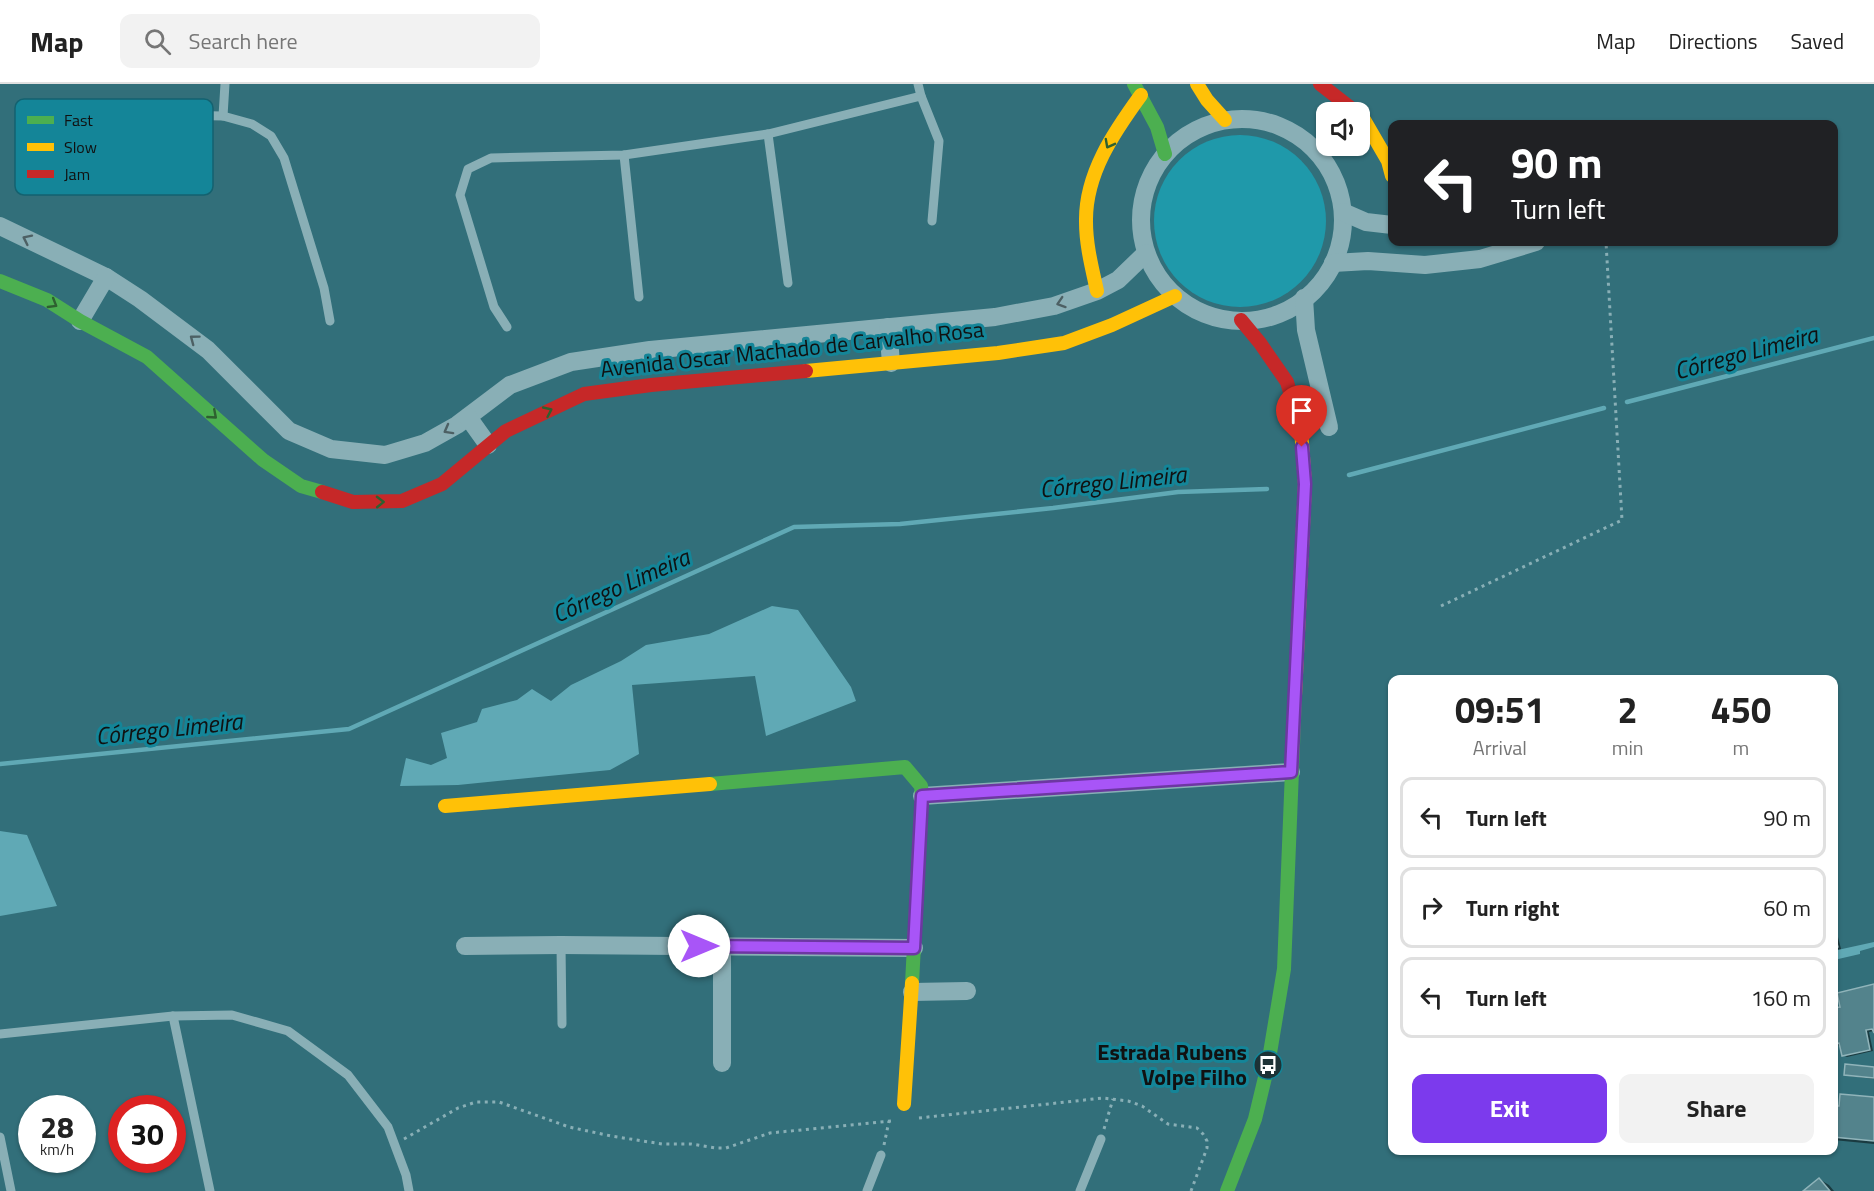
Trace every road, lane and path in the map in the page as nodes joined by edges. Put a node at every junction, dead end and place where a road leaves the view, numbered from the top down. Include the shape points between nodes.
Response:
1 (225, 84) edge
2 (918, 84) edge
3 (1197, 84) edge
4 (1320, 84) edge
5 (1137, 90) edge
6 (921, 96) junction
7 (1343, 102) edge
8 (213, 116) edge
9 (223, 116) junction
10 (1225, 120) junction
11 (1370, 130) edge
12 (768, 134) junction
13 (1165, 154) junction
14 (624, 155) junction
15 (1388, 162) edge
16 (1343, 212) junction
17 (932, 221) dead end
18 (1388, 225) edge
19 (0, 226) edge
20 (1523, 246) edge
21 (1606, 246) edge
22 (1146, 253) junction
23 (1333, 263) junction
24 (106, 277) junction
25 (0, 281) edge
26 (789, 283) dead end
27 (1097, 291) junction
28 (1175, 296) junction
29 (639, 297) dead end
30 (1304, 298) junction
31 (1241, 320) junction
32 (80, 321) junction
33 (330, 321) dead end
34 (507, 327) dead end
35 (888, 327) junction
36 (891, 363) junction
37 (468, 417) junction
38 (1329, 427) dead end
39 (488, 445) junction
40 (1441, 606) dead end
41 (1291, 772) junction
42 (922, 796) junction
43 (445, 806) dead end
44 (561, 945) junction
45 (465, 946) dead end
46 (722, 946) junction
47 (914, 948) junction
48 (967, 990) dead end
49 (912, 992) junction
50 (173, 1016) junction
51 (562, 1024) dead end
52 (0, 1034) edge
53 (722, 1063) dead end
54 (1113, 1099) junction
55 (904, 1104) dead end
56 (913, 1118) dead end
57 (901, 1119) dead end
58 (889, 1121) junction
59 (0, 1137) edge
60 (1101, 1139) joint
61 (394, 1144) junction
62 (881, 1155) joint
63 (11, 1191) edge
64 (210, 1191) edge
65 (409, 1191) edge
66 (867, 1191) edge
67 (1080, 1191) edge
68 (1191, 1191) edge
69 (1227, 1191) edge

1 - 9 lane
2 - 6 lane
3 - 10 street
4 - 7 street
5 - 13 street via 1157,127
5 -> 27 street via 1096,167 1086,213 1089,257
6 - 12 lane
6 - 17 lane via 939,141
8 - 9 lane
9 - 33 lane via 252,124 271,136 284,158 324,288
10 - 13 street via 1184,136
10 - 16 street via 1261,120 1286,128 1308,142 1326,162 1338,186
11 - 15 street
12 - 14 lane
12 - 26 lane
13 - 22 street via 1150,176 1142,201 1140,227
14 - 29 lane
14 - 34 lane via 491,158 468,169 460,195 494,307
16 - 18 street via 1366,222
16 - 23 street via 1341,238
24 -> 19 street, Avenida Oscar Machado de Carvalho Rosa
20 - 23 street via 1480,259 1425,265
21 - 40 path via 1622,520
22 - 27 street, Avenida Oscar Machado de Carvalho Rosa via 1118,280
22 - 28 street via 1158,277
23 - 30 street via 1319,285
24 - 32 street
37 -> 24 street, Avenida Oscar Machado de Carvalho Rosa via 425,443 385,455 331,449 289,431 208,350
25 -> 32 street, Avenida Oscar Machado de Carvalho Rosa via 47,300
27 -> 35 street, Avenida Oscar Machado de Carvalho Rosa via 1054,306 995,317
28 - 31 street via 1197,311
28 - 36 street, Avenida Oscar Machado de Carvalho Rosa via 1064,343
30 - 31 street via 1275,315
30 - 38 street via 1306,330
31 - 41 street via 1287,382 1301,429 1305,484
32 -> 39 street, Avenida Oscar Machado de Carvalho Rosa via 147,357 264,460 300,486 353,502 402,501 442,484
35 - 36 street
35 - 37 street, Avenida Oscar Machado de Carvalho Rosa via 650,350 572,362 510,386
39 -> 36 street, Avenida Oscar Machado de Carvalho Rosa via 506,431 584,394
37 - 39 street
41 - 42 street
41 - 69 street via 1282,980 1255,1119
42 - 43 street via 921,786 905,767
42 - 47 street
44 - 45 street
44 - 46 street
44 - 51 lane
46 - 47 street
46 - 53 street
47 - 49 street
48 - 49 street
49 - 55 street
50 - 52 lane
50 - 61 lane via 232,1015 288,1031 348,1075 388,1127
50 - 64 lane
54 - 56 path
54 - 60 path
54 - 68 path via 1142,1106 1168,1124 1197,1128 1203,1134 1207,1141 1205,1158
57 - 58 path
58 - 61 path via 770,1133 716,1148 611,1136 569,1127 499,1102 476,1101
58 - 62 path
59 - 63 lane
60 - 67 lane
61 - 65 lane
62 - 66 lane

